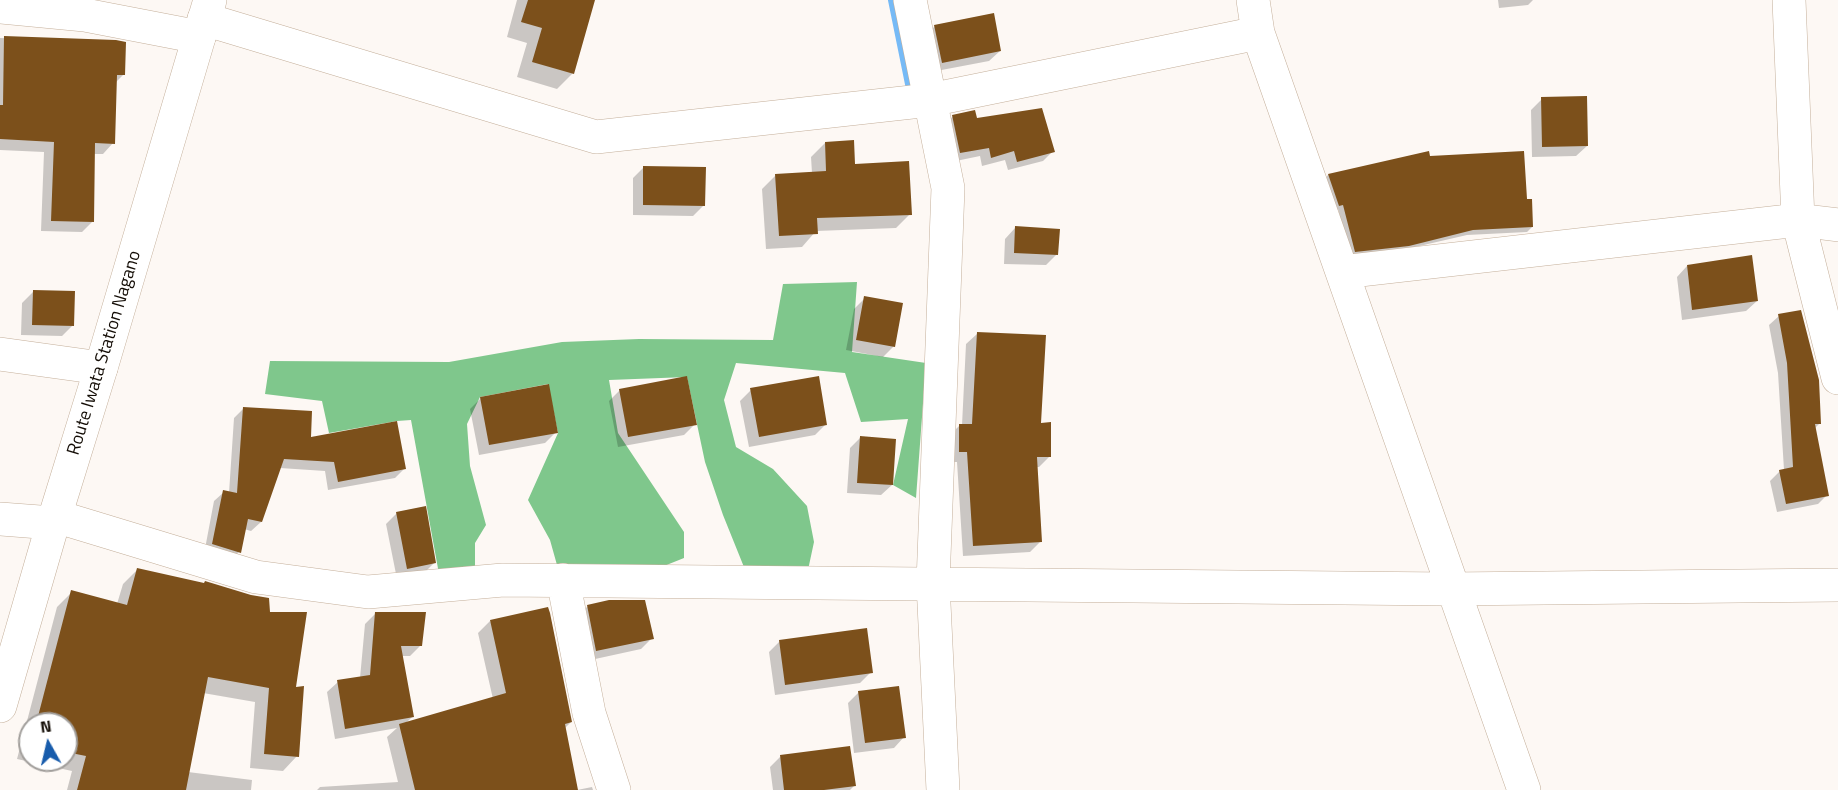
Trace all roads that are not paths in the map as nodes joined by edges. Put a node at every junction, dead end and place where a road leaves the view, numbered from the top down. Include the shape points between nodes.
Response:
1 (910, 0) edge
2 (1253, 0) edge
3 (1789, 0) edge
4 (0, 8) edge
5 (204, 18) edge
6 (1258, 33) junction
7 (932, 108) junction
8 (1798, 220) junction
9 (1838, 225) edge
10 (1342, 272) junction
11 (0, 354) edge
12 (101, 368) junction
13 (1838, 378) edge
14 (0, 519) edge
15 (54, 520) junction
16 (563, 580) junction
17 (933, 583) junction
18 (1838, 585) edge
19 (1443, 589) junction
20 (0, 706) edge
21 (614, 790) edge
22 (943, 790) edge
23 (1524, 790) edge

1 - 7 street
2 - 6 street
3 - 8 street
4 - 5 street
5 - 7 street via 596,136
5 - 12 street, Route Iwata Station Nagano
6 - 7 street
6 - 10 street
7 - 17 street via 948,188
8 - 9 street
8 - 10 street
8 - 13 street
10 - 19 street
11 - 12 street
12 - 15 street, Route Iwata Station Nagano
14 - 15 street
15 - 16 street via 256,578 368,592 503,580
15 - 20 street, Route Iwata Station Nagano
16 - 17 street
16 - 21 street via 589,713
17 - 19 street
17 - 22 street
18 - 19 street
19 - 23 street

